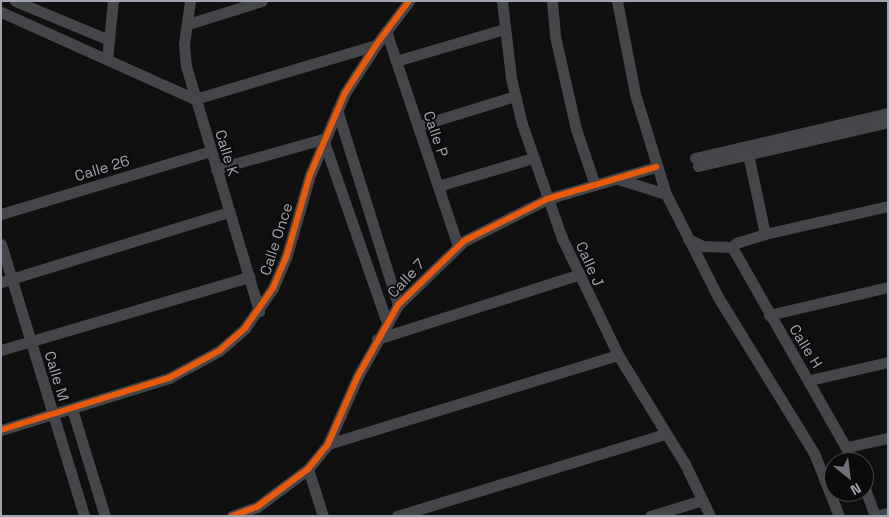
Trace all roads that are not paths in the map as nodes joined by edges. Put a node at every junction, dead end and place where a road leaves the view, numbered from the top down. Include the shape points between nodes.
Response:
1 (15, 1) edge
2 (114, 1) edge
3 (190, 1) edge
4 (262, 1) edge
5 (409, 1) edge
6 (502, 1) edge
7 (552, 1) edge
8 (618, 1) edge
9 (1, 12) edge
10 (188, 24) junction
11 (504, 29) junction
12 (386, 31) junction
13 (109, 40) junction
14 (376, 45) junction
15 (107, 59) junction
16 (396, 61) junction
17 (186, 66) junction
18 (159, 83) junction
19 (515, 96) junction
20 (195, 99) junction
21 (336, 110) junction
22 (888, 112) edge
23 (888, 122) edge
24 (418, 126) junction
25 (323, 139) junction
26 (211, 150) junction
27 (748, 154) junction
28 (533, 158) junction
29 (656, 167) junction
30 (216, 169) junction
31 (618, 179) junction
32 (595, 185) junction
33 (438, 186) junction
34 (666, 194) junction
35 (547, 199) junction
36 (888, 206) edge
37 (229, 212) junction
38 (1, 214) edge
39 (765, 234) junction
40 (688, 239) junction
41 (1, 244) edge
42 (458, 246) junction
43 (732, 247) junction
44 (578, 275) junction
45 (249, 277) junction
46 (6, 280) edge
47 (888, 286) edge
48 (398, 305) junction
49 (259, 311) junction
50 (769, 314) junction
51 (387, 322) junction
52 (377, 339) junction
53 (30, 341) junction
54 (1, 350) edge
55 (618, 355) junction
56 (888, 362) edge
57 (810, 380) junction
58 (72, 409) junction
59 (52, 414) junction
60 (1, 430) edge
61 (666, 434) junction
62 (888, 438) edge
63 (328, 444) junction
64 (847, 447) junction
65 (849, 452) edge
66 (308, 469) junction
67 (703, 500) junction
68 (870, 502) edge
69 (888, 513) edge
70 (84, 516) edge
71 (105, 516) edge
72 (232, 516) edge
73 (323, 516) edge
74 (397, 516) edge
75 (650, 516) edge
76 (710, 516) edge
77 (839, 516) edge
78 (875, 516) edge

1 - 13 street
2 - 13 street
3 - 10 street, Calle K
4 - 10 street
5 - 12 street, Calle Once
6 - 11 street, Calle J
7 - 32 street via 565,83
8 - 29 street via 635,94
9 - 15 street
10 - 17 street, Calle K via 184,44
11 - 16 street
11 - 19 street, Calle J
12 - 14 street, Calle Once
12 - 16 street, Calle P
13 - 15 street
14 - 20 street
14 - 21 street, Calle Once
15 - 18 street
16 - 24 street, Calle P
17 - 18 street via 177,82
17 - 20 street, Calle K
18 - 20 street
19 - 24 street
19 - 28 street, Calle J
20 - 26 street, Calle K
21 - 25 street, Calle Once
21 - 48 street
22 - 27 street via 696,162
23 - 27 street
24 - 33 street, Calle P
25 - 30 street
25 - 49 street, Calle Once via 286,258
25 - 51 street
26 - 30 street, Calle K
26 - 38 street, Calle 26
27 - 39 street
28 - 33 street
28 - 35 street, Calle J
29 - 31 street, Calle 7
29 - 34 street
30 - 37 street, Calle K
31 - 32 street, Calle 7
31 - 34 street
32 - 35 street, Calle 7
33 - 42 street, Calle P
34 - 40 street
35 - 42 street, Calle 7 via 502,219
35 - 44 street, Calle J
36 - 39 street
37 - 45 street, Calle K
37 - 46 street
39 - 43 street
40 - 43 street via 703,246
40 - 77 street via 718,297 814,453
41 - 46 street, Calle M
42 - 48 street, Calle 7
43 - 50 street, Calle H
44 - 52 street
44 - 55 street, Calle J
45 - 49 street, Calle K
45 - 53 street
46 - 53 street, Calle M
47 - 50 street
48 - 51 street, Calle 7
49 - 58 street, Calle Once via 219,351 193,367
50 - 57 street, Calle H
51 - 52 street, Calle 7
52 - 63 street, Calle 7
53 - 54 street
53 - 59 street, Calle M
55 - 61 street, Calle J
55 - 63 street
56 - 57 street
57 - 64 street, Calle H
58 - 59 street, Calle Once
58 - 71 street, Calle M
59 - 60 street, Calle Once
59 - 70 street, Calle M
61 - 67 street, Calle J
61 - 74 street
62 - 64 street
63 - 66 street, Calle 7
64 - 65 street, Calle H
66 - 72 street, Calle 7 via 257,507
66 - 73 street
67 - 75 street
67 - 76 street, Calle J
68 - 78 street
69 - 78 street

